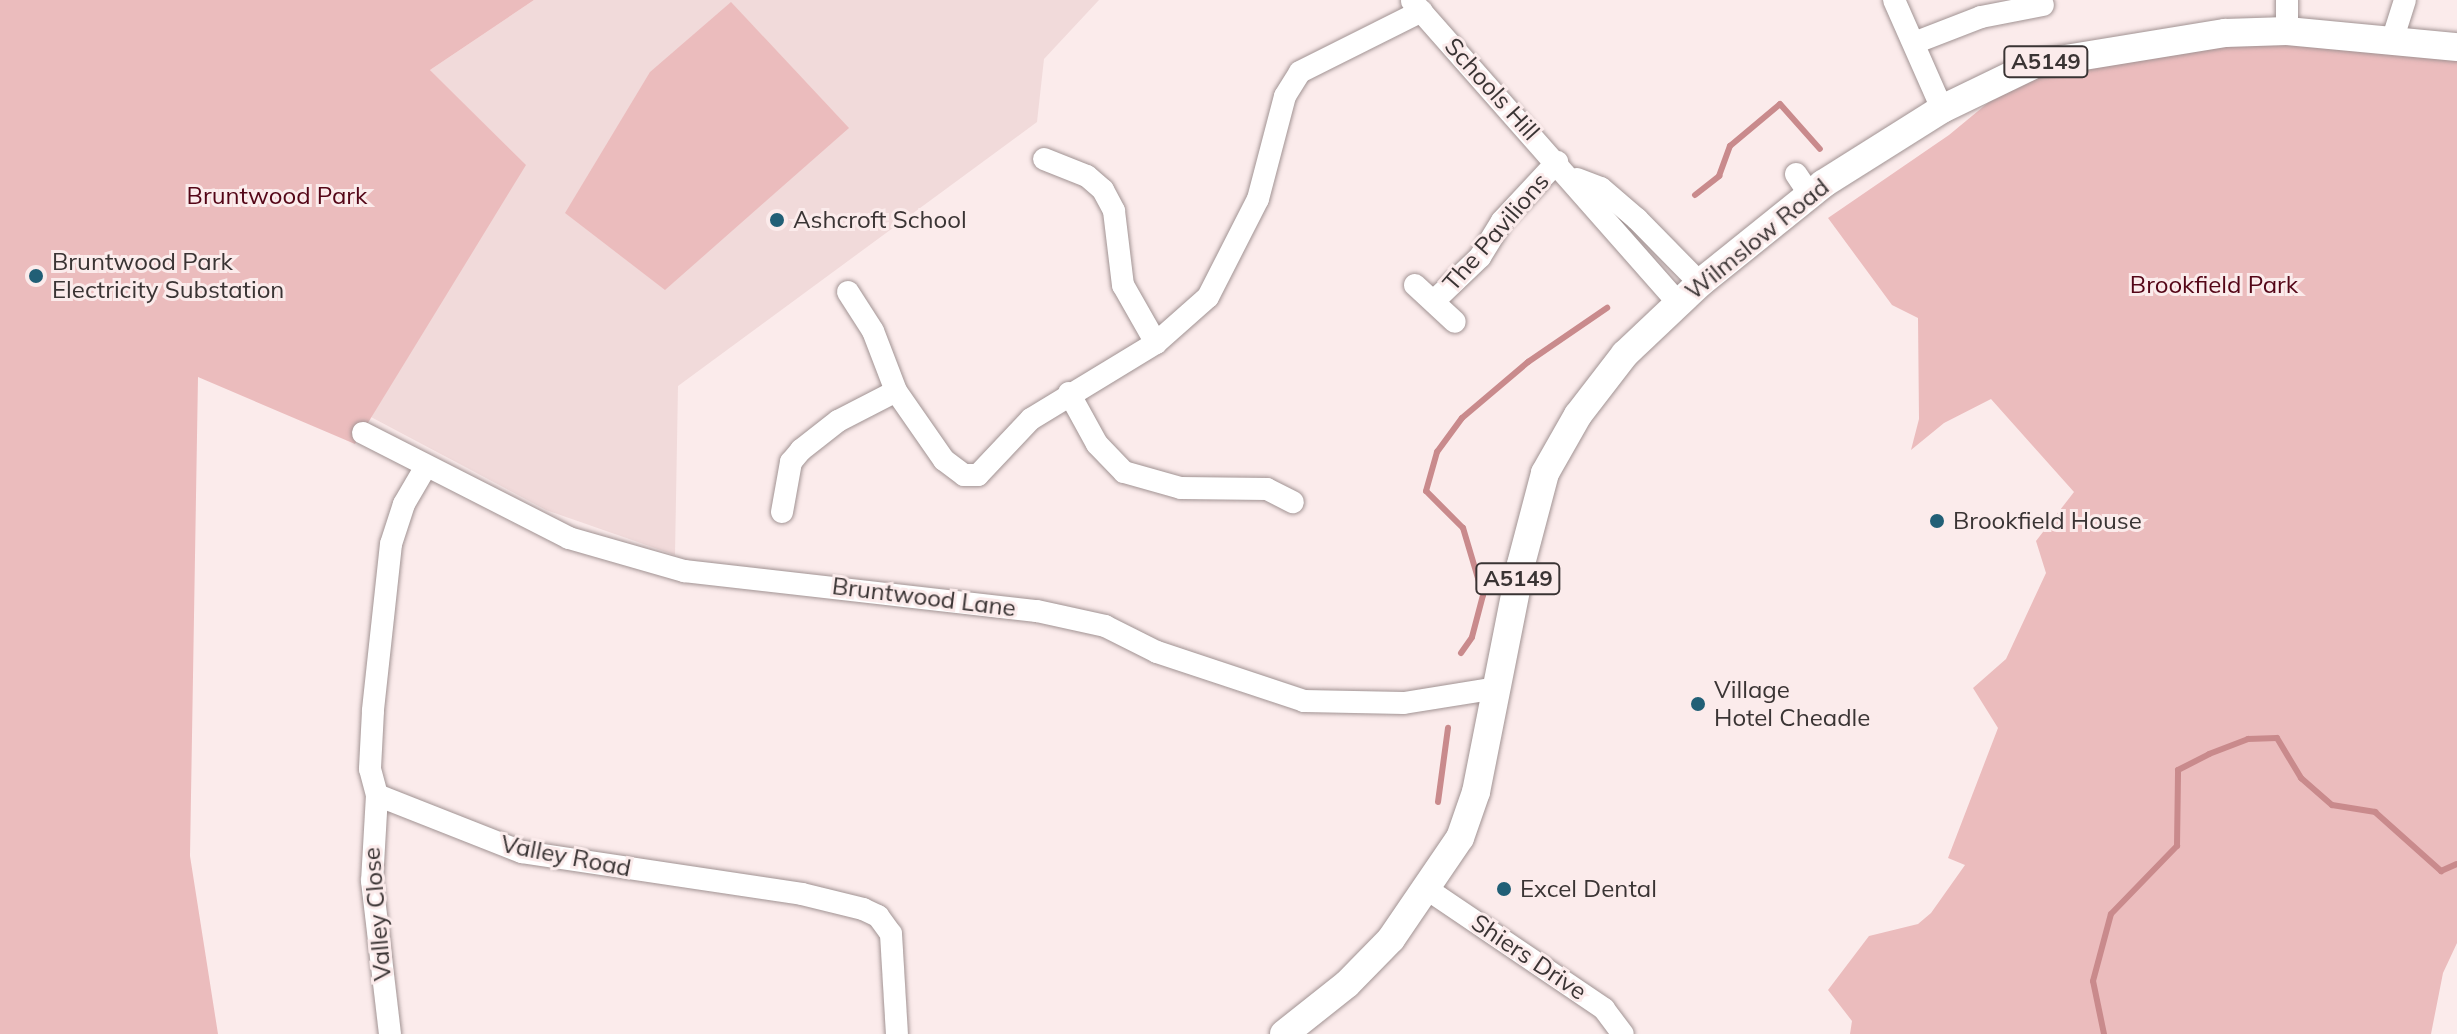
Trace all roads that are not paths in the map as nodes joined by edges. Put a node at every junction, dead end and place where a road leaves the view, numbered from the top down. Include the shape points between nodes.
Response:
1 (1894, 0) edge
2 (2287, 0) edge
3 (2405, 0) edge
4 (2043, 5) dead end
5 (1417, 6) edge
6 (2287, 31) junction
7 (2392, 41) junction
8 (1914, 43) junction
9 (2457, 47) edge
10 (1942, 109) junction
11 (1044, 159) dead end
12 (1565, 170) junction
13 (1700, 283) junction
14 (1415, 285) dead end
15 (848, 292) dead end
16 (1434, 301) junction
17 (1678, 303) junction
18 (1455, 322) dead end
19 (1156, 343) junction
20 (896, 391) junction
21 (1069, 393) junction
22 (363, 433) dead end
23 (425, 468) junction
24 (1293, 502) dead end
25 (782, 512) dead end
26 (1498, 688) junction
27 (377, 795) junction
28 (1427, 889) junction
29 (390, 1034) edge
30 (897, 1034) edge
31 (1284, 1034) edge
32 (1623, 1034) edge

1 - 8 street
2 - 6 street
3 - 7 street
4 - 8 street via 1981,17
5 - 12 street, Schools Hill
5 - 19 street via 1300,72 1285,96 1258,199 1230,262 1208,297
6 - 7 main road, Wilmslow Road / A5149
6 - 10 main road, Wilmslow Road / A5149 via 2225,33 2035,64
7 - 9 main road, Wilmslow Road / A5149
8 - 10 street
10 - 13 main road, Wilmslow Road / A5149 via 1803,184
11 - 19 street via 1087,176 1103,190 1114,211 1123,285
12 - 13 street, Schools Hill via 1601,188
12 - 16 street, The Pavilions via 1502,221 1480,257
12 - 17 street, Schools Hill
13 - 17 main road, Wilmslow Road / A5149
14 - 16 street, The Pavilions
15 - 20 street via 873,331
16 - 18 street, The Pavilions
17 - 26 main road, Wilmslow Road / A5149 via 1625,354 1578,415 1545,473 1521,564
19 - 21 street
20 - 21 street via 944,460 964,475 978,475 1020,429
20 - 25 street via 838,421 801,450 786,477
21 - 24 street via 1097,444 1124,472 1181,488 1267,489
22 - 23 street, Bruntwood Lane
23 - 26 street, Bruntwood Lane via 569,538 658,565 707,575 1037,611 1105,626 1157,652 1304,701 1404,703
23 - 27 street via 404,504 391,544 373,711 370,769
26 - 28 main road, Wilmslow Road / A5149 via 1476,792 1460,838
27 - 29 street, Valley Close via 372,881
27 - 30 street, Valley Road via 384,802 537,856 802,894 863,909 878,916 891,934
28 - 31 main road, A5149 via 1391,939 1347,984
28 - 32 street, Shiers Drive via 1604,1009

